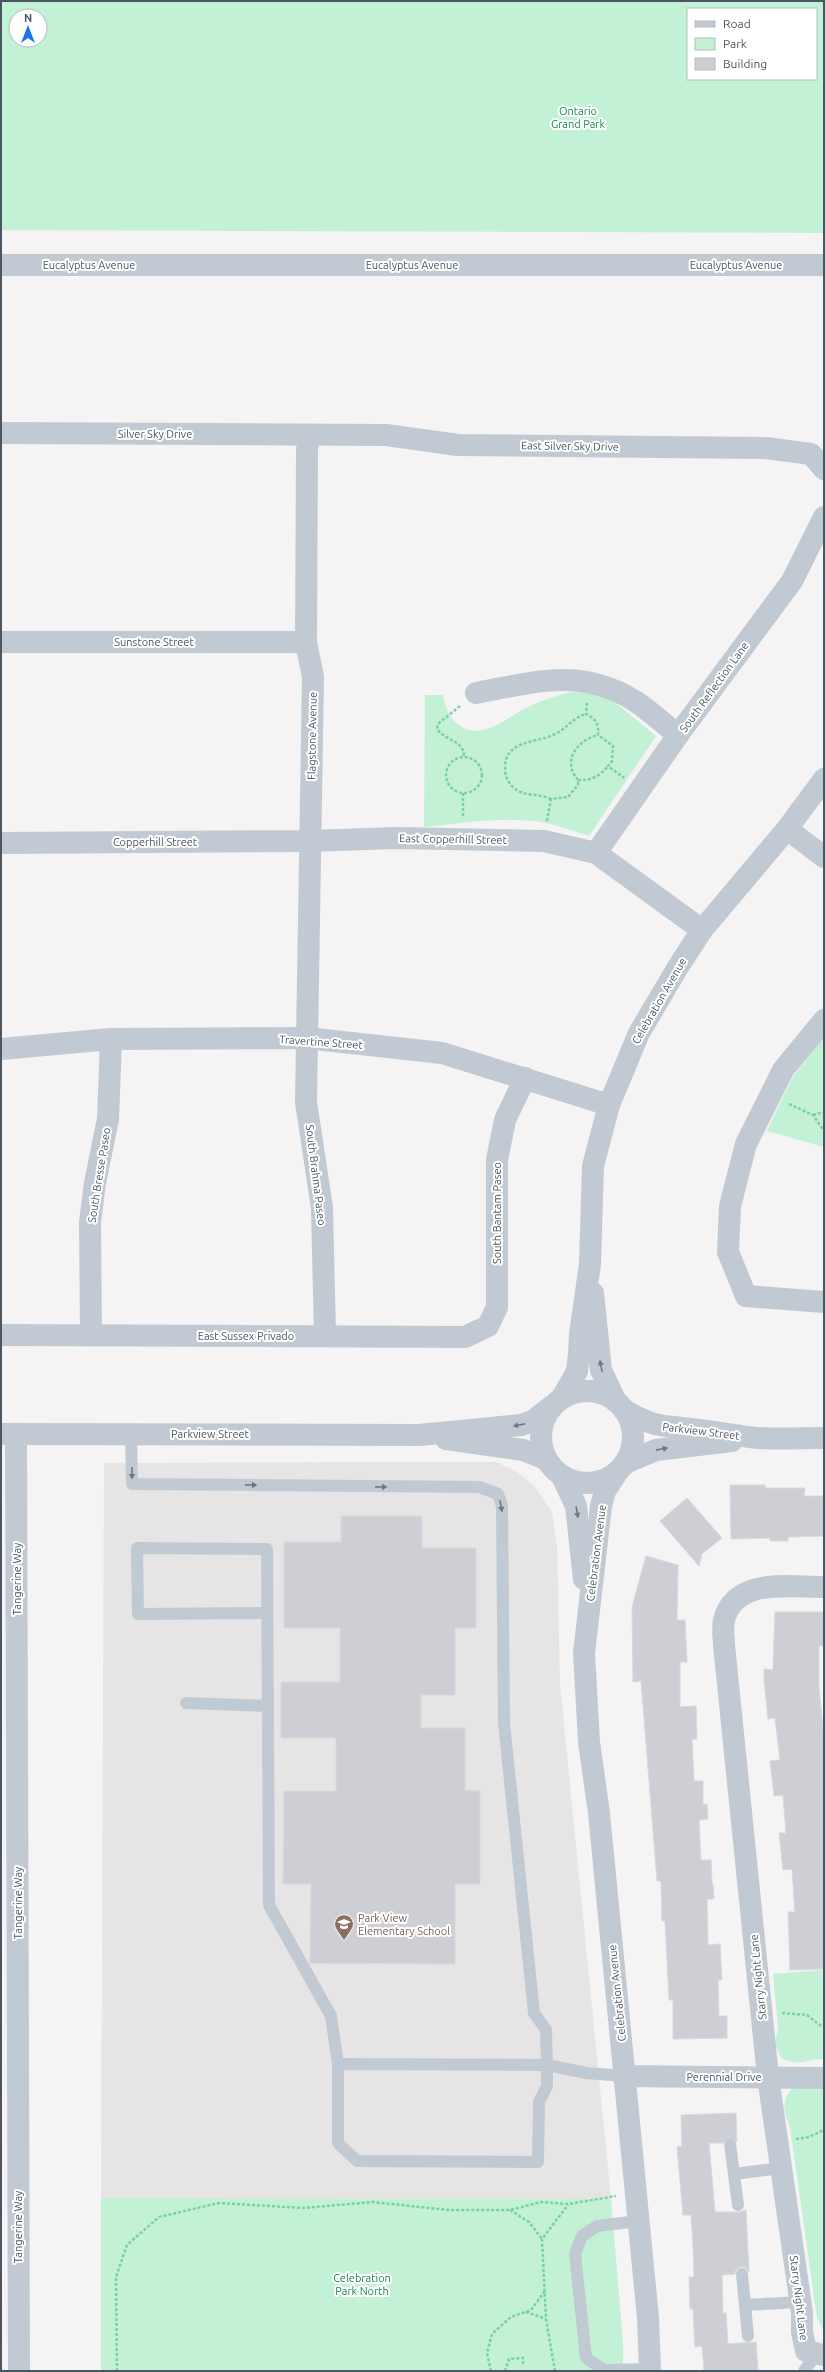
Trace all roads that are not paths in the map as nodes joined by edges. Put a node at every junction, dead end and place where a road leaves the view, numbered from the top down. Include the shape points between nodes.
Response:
1 (1, 265) edge
2 (824, 266) edge
3 (1, 433) edge
4 (309, 435) junction
5 (824, 469) edge
6 (824, 517) edge
7 (1, 642) edge
8 (306, 642) junction
9 (476, 693) road end
10 (678, 735) junction
11 (824, 780) edge
12 (787, 829) junction
13 (310, 841) junction
14 (1, 843) edge
15 (596, 853) junction
16 (824, 857) edge
17 (702, 930) junction
18 (824, 1020) edge
19 (306, 1038) junction
20 (111, 1039) junction
21 (1, 1048) edge
22 (525, 1078) junction
23 (609, 1105) junction
24 (590, 1264) junction
25 (824, 1302) edge
26 (488, 1326) joint
27 (1, 1335) edge
28 (91, 1335) junction
29 (325, 1336) junction
30 (557, 1402) junction
31 (620, 1406) junction
32 (9, 1434) edge
33 (132, 1434) junction
34 (419, 1435) junction
35 (757, 1438) junction
36 (824, 1438) edge
37 (546, 1459) junction
38 (622, 1467) junction
39 (562, 1476) junction
40 (9, 1537) edge
41 (824, 1587) edge
42 (267, 1613) junction
43 (588, 1616) junction
44 (186, 1703) dead end
45 (268, 1706) junction
46 (338, 2064) junction
47 (547, 2065) junction
48 (625, 2076) junction
49 (768, 2077) junction
50 (824, 2078) edge
51 (730, 2144) dead end
52 (781, 2168) junction
53 (734, 2174) junction
54 (738, 2206) dead end
55 (639, 2221) junction
56 (742, 2274) dead end
57 (800, 2302) junction
58 (745, 2305) junction
59 (748, 2336) dead end
60 (813, 2358) edge
61 (650, 2370) edge
62 (19, 2371) edge

1 - 2 street, Eucalyptus Avenue
3 - 4 street, Silver Sky Drive
4 - 5 street, East Silver Sky Drive via 386,435 458,445 766,448 811,454
4 - 8 street, Flagstone Avenue
6 - 10 street, South Reflection Lane via 792,581
7 - 8 street, Sunstone Street
8 - 13 street, Flagstone Avenue via 313,677
9 - 10 street via 552,679 588,682 635,701
10 - 15 street, South Reflection Lane
11 - 12 street, Celebration Avenue
12 - 16 street
12 - 17 street, Celebration Avenue
13 - 14 street, Copperhill Street
13 - 15 street, East Copperhill Street via 396,838 544,841
13 - 19 street, Flagstone Avenue
15 - 17 street
17 - 23 street, Celebration Avenue via 639,1033
18 - 25 street via 783,1070 767,1097 746,1144 730,1206 728,1252 746,1296
19 - 20 street, Travertine Street
19 - 22 street, Travertine Street via 442,1053
19 - 29 street, South Brahma Paseo via 306,1102 322,1208
20 - 21 street, Travertine Street
20 - 28 street, South Bresse Paseo via 108,1119 90,1222
22 - 23 street, Travertine Street
22 - 26 street, South Bantam Paseo via 505,1120 497,1160 497,1307
23 - 24 street, Celebration Avenue via 593,1166
24 - 30 street, Celebration Avenue via 577,1371
31 -> 24 street, Celebration Avenue via 601,1370
26 - 29 street, East Sussex Privado via 465,1337
27 - 28 street, East Sussex Privado
28 - 29 street, East Sussex Privado
30 - 31 street via 575,1392 590,1391 604,1394
30 -> 34 street, Parkview Street via 532,1421 521,1425
30 - 37 street via 542,1426 542,1448
31 - 35 street, Parkview Street via 641,1420 658,1426
31 - 38 street via 631,1422 633,1436 631,1450
32 - 33 street, Parkview Street
32 - 40 street, Tangerine Way
33 - 34 street, Parkview Street
33 -> 47 lane via 132,1484 479,1487 498,1494 502,1506 504,1723 534,2013 546,2030
34 - 37 street, Parkview Street via 523,1450
35 - 36 street, Parkview Street
38 -> 35 street, Parkview Street via 656,1450
37 - 39 street
38 - 39 street via 609,1478 585,1484
38 - 43 street, Celebration Avenue via 605,1491 601,1506
39 -> 43 street, Celebration Avenue via 576,1506
40 - 62 street, Tangerine Way
41 - 49 street, Starry Night Lane via 768,1586 747,1591 733,1602 724,1620 724,1645
42 - 42 lane via 267,1549 137,1548 138,1614
42 - 45 lane
43 - 48 street, Celebration Avenue via 584,1653 589,1742 599,1813
44 - 45 lane
45 - 46 lane via 269,1905 331,2016
46 - 47 lane
46 - 47 lane via 338,2143 357,2161 538,2162 540,2102 547,2086
47 - 48 lane via 586,2073
48 - 49 street, Perennial Drive
48 - 55 street, Celebration Avenue
49 - 50 street, Perennial Drive
49 - 52 street, Starry Night Lane
51 - 53 lane
52 - 53 lane
52 - 57 street, Starry Night Lane
53 - 54 lane
55 - 61 street, Celebration Avenue
55 - 61 lane via 597,2226 582,2236 575,2254 586,2358 604,2370
56 - 58 lane
57 - 58 lane
57 - 60 street, Starry Night Lane via 802,2332
58 - 59 lane

